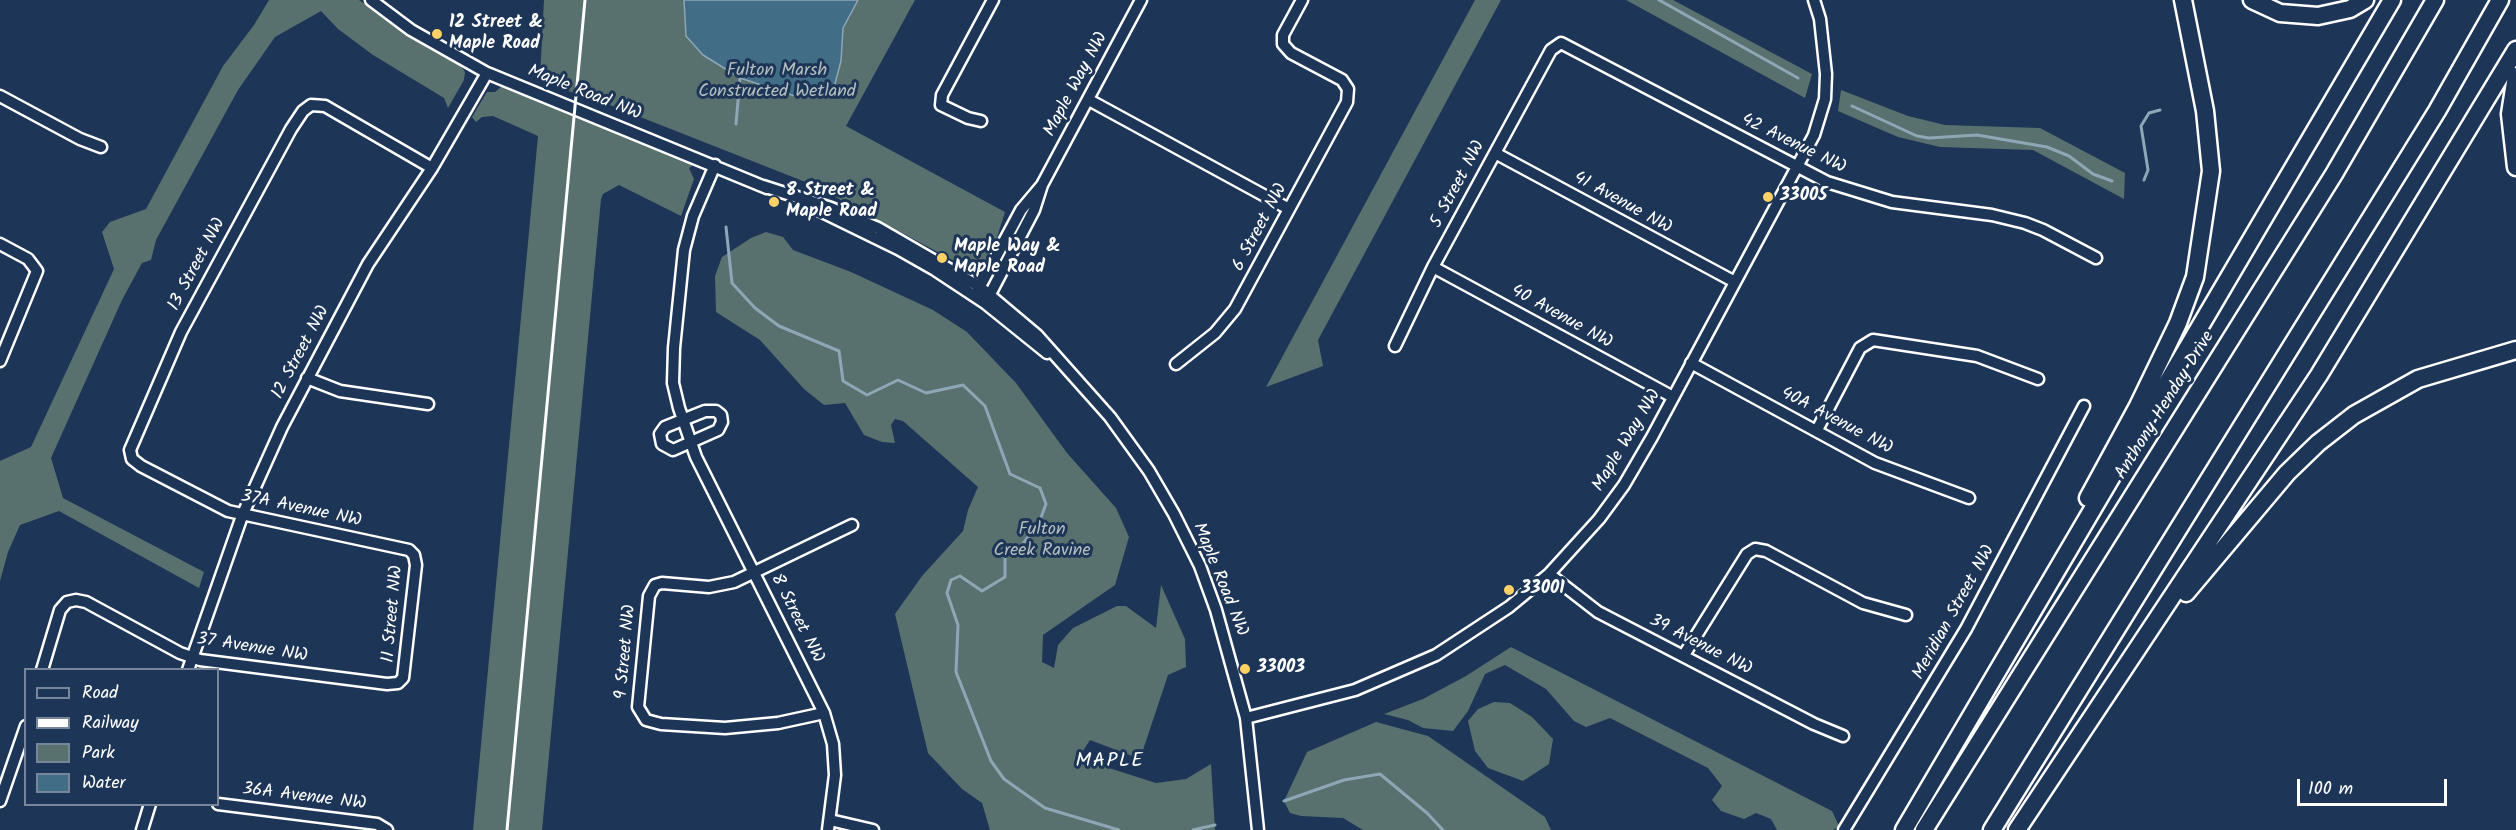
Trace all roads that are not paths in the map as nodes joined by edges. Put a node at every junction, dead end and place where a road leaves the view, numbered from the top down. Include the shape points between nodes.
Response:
1 (371, 0) edge
2 (993, 0) edge
3 (1141, 0) edge
4 (1302, 0) edge
5 (1814, 0) edge
6 (2183, 0) edge
7 (2252, 0) edge
8 (2365, 0) edge
9 (2392, 0) edge
10 (2435, 0) edge
11 (2500, 0) edge
12 (1558, 44) joint
13 (2516, 50) edge
14 (487, 73) junction
15 (2516, 76) edge
16 (0, 96) edge
17 (1089, 100) junction
18 (981, 121) dead end
19 (101, 147) dead end
20 (1495, 153) junction
21 (715, 165) junction
22 (2516, 167) edge
23 (432, 168) junction
24 (1798, 169) junction
25 (1042, 185) junction
26 (1289, 209) junction
27 (0, 244) edge
28 (2096, 258) dead end
29 (1433, 267) junction
30 (1734, 282) junction
31 (977, 292) junction
32 (988, 299) junction
33 (1395, 346) dead end
34 (2516, 350) edge
35 (0, 361) edge
36 (1691, 363) junction
37 (1176, 364) dead end
38 (307, 378) junction
39 (2038, 379) dead end
40 (1673, 397) junction
41 (428, 404) dead end
42 (2084, 406) dead end
43 (682, 420) junction
44 (1817, 430) junction
45 (690, 443) junction
46 (130, 455) joint
47 (1969, 498) dead end
48 (242, 516) junction
49 (852, 525) dead end
50 (409, 550) joint
51 (754, 573) junction
52 (1549, 574) junction
53 (1906, 615) dead end
54 (2015, 644) junction
55 (2135, 654) junction
56 (1684, 655) junction
57 (192, 657) junction
58 (42, 668) edge
59 (189, 668) edge
60 (400, 682) joint
61 (824, 713) junction
62 (1246, 718) junction
63 (24, 732) edge
64 (1844, 736) dead end
65 (1255, 792) junction
66 (0, 801) edge
67 (219, 804) edge
68 (149, 806) edge
69 (829, 825) edge
70 (387, 829) edge
71 (142, 830) edge
72 (873, 830) edge
73 (1251, 830) edge
74 (1258, 830) edge
75 (1844, 830) edge
76 (1904, 830) edge
77 (1924, 830) edge
78 (1992, 830) edge
79 (2017, 830) edge

1 - 14 street, Maple Road NW via 411,30
2 - 18 street via 947,85 941,105
3 - 17 street, Maple Way NW
4 - 26 street, 6 Street NW via 1283,35 1283,44 1291,53 1339,79 1348,89 1346,105
5 - 24 street, Maple Way NW via 1824,44 1825,99
6 - 54 highway via 2205,111 2211,171 2195,277 2178,323 2138,406 2038,590
7 - 8 highway via 2280,13 2318,16 2350,9
9 - 54 highway
10 - 77 highway, Anthony Henday Drive via 2334,174
11 - 78 highway via 2424,131
12 - 20 street, 5 Street NW via 1551,50
12 - 24 street, 42 Avenue NW via 1569,45
13 - 55 highway via 2319,375
14 - 21 street, Maple Road NW
14 - 23 street, 12 Street NW
15 - 22 highway via 2510,114
16 - 19 street
17 - 25 street, Maple Way NW
17 - 26 street
20 - 29 street, 5 Street NW
20 - 30 street, 41 Avenue NW
21 - 31 street, Maple Road NW via 898,249
21 - 43 street, 8 Street NW via 689,228 682,261 673,372
23 - 38 street, 12 Street NW via 368,264
23 - 46 street, 13 Street NW via 328,108 317,104 303,111 186,322 132,440
24 - 28 street, 42 Avenue NW via 1892,202 2025,223
24 - 30 street, Maple Way NW
25 - 31 street, Maple Way NW via 1021,210
25 - 32 street, Maple Way NW via 1040,197
26 - 37 street, 6 Street NW via 1229,318
27 - 35 street via 36,267 35,281
29 - 33 street, 5 Street NW
29 - 40 street, 40 Avenue NW
30 - 36 street, Maple Way NW
31 - 32 street, Maple Road NW
32 - 62 street, Maple Road NW via 1074,375 1149,471 1185,535 1216,610
34 - 55 highway via 2418,379 2354,415 2318,443 2287,473
36 - 40 street, Maple Way NW
36 - 44 street, 40A Avenue NW
38 - 41 street via 340,391
38 - 48 street, 12 Street NW
39 - 44 street via 1963,353 1878,340 1868,342 1860,348
40 - 52 street, Maple Way NW via 1624,485
42 - 75 street, Meridian Street NW via 1960,639
43 - 45 street, 8 Street NW
43 - 45 street via 665,427 660,438 673,450
43 - 45 street via 712,410 721,415 718,430
44 - 47 street, 40A Avenue NW via 1892,470
45 - 51 street, 8 Street NW
46 - 48 street, 37A Avenue NW via 141,466
48 - 50 street, 37A Avenue NW
48 - 57 street, 12 Street NW
49 - 51 street
50 - 60 street, 11 Street NW via 416,565 406,670
51 - 61 street, 8 Street NW
51 - 61 street, 9 Street NW via 717,586 655,585 649,596 638,707 646,720 661,724 725,728
52 - 56 street, 39 Avenue NW via 1598,612
52 - 62 street, Maple Way NW via 1483,625 1413,666 1337,696
53 - 56 street via 1863,603 1766,551 1755,549 1747,554
54 - 76 highway
55 - 79 highway
56 - 64 street, 39 Avenue NW
57 - 58 street, 37 Avenue NW via 76,600 67,602 60,610
57 - 59 street, 12 Street NW
57 - 60 street, 37 Avenue NW via 205,662 387,684
61 - 69 street, 8 Street NW via 835,762
62 - 65 street, Maple Road NW
63 - 66 street
65 - 73 street, Maple Road NW
65 - 74 street, Maple Road NW
67 - 70 street, 36A Avenue NW via 377,824
68 - 71 street
69 - 72 street, 8 Street NW

